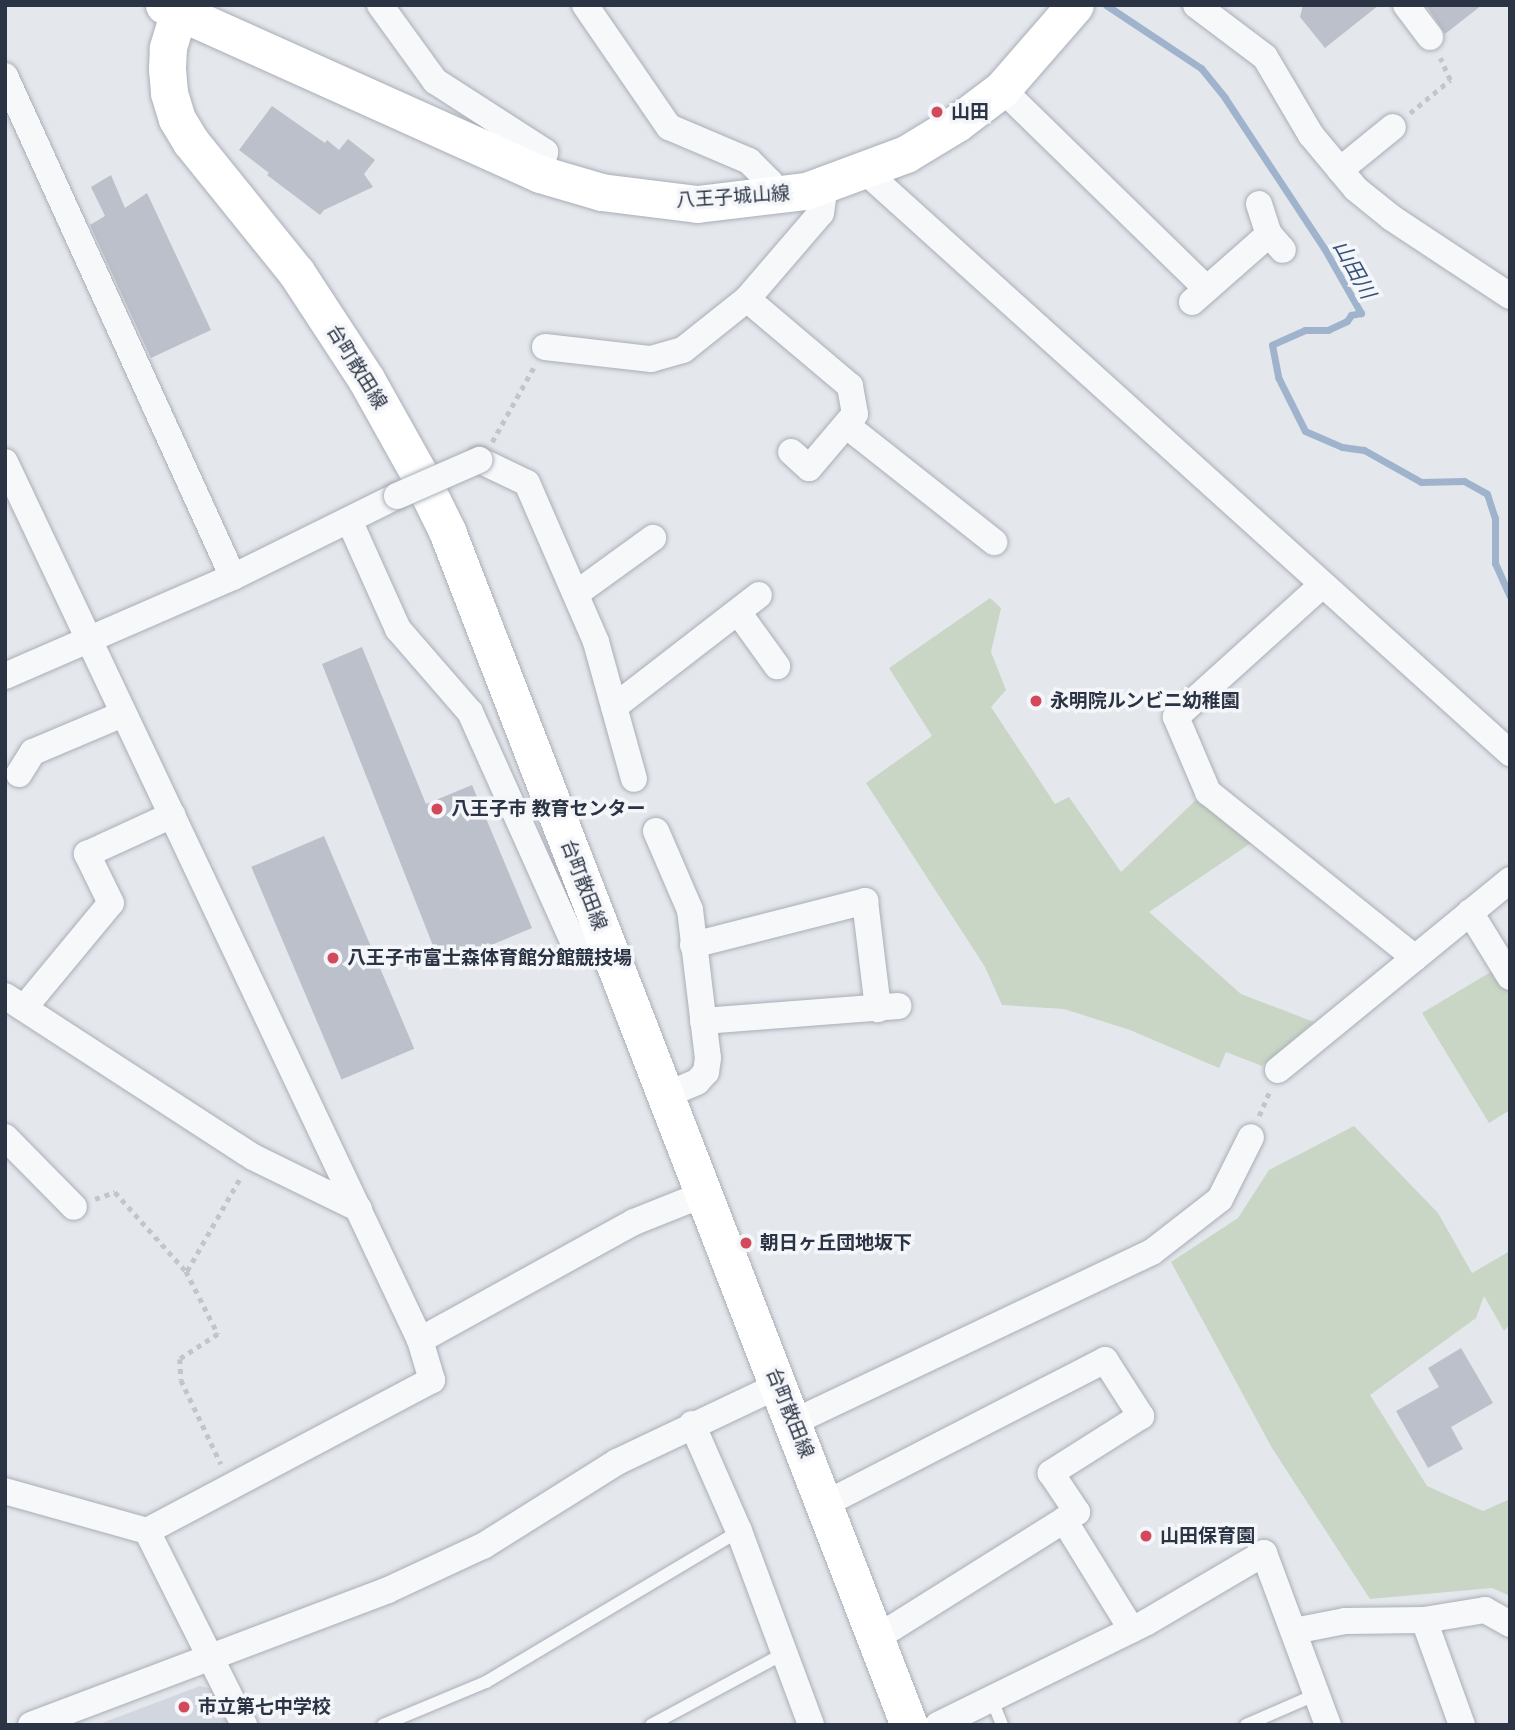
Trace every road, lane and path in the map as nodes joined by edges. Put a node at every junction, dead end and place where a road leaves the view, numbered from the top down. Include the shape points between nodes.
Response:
1 (380, 5) edge
2 (585, 5) edge
3 (1196, 5) edge
4 (1406, 5) edge
5 (172, 8) edge
6 (1073, 8) edge
7 (1430, 37) joint
8 (5, 76) edge
9 (1002, 89) junction
10 (1393, 127) joint
11 (1340, 170) junction
12 (865, 171) junction
13 (540, 174) junction
14 (825, 186) junction
15 (779, 196) junction
16 (1259, 204) dead end
17 (1510, 296) edge
18 (747, 299) junction
19 (545, 347) joint
20 (846, 425) junction
21 (791, 452) dead end
22 (480, 460) junction
23 (5, 462) edge
24 (349, 520) junction
25 (653, 538) dead end
26 (994, 542) dead end
27 (233, 577) junction
28 (1322, 584) junction
29 (577, 593) junction
30 (760, 595) dead end
31 (738, 612) junction
32 (88, 640) junction
33 (777, 666) dead end
34 (5, 676) edge
35 (614, 707) junction
36 (123, 714) junction
37 (1510, 752) edge
38 (19, 774) dead end
39 (634, 779) dead end
40 (172, 815) junction
41 (656, 831) dead end
42 (1510, 880) edge
43 (1470, 912) junction
44 (604, 938) junction
45 (693, 945) junction
46 (1415, 958) junction
47 (1510, 976) edge
48 (15, 1002) edge
49 (703, 1021) junction
50 (1278, 1070) joint
51 (666, 1095) junction
52 (1251, 1136) joint
53 (5, 1137) edge
54 (253, 1157) junction
55 (704, 1194) junction
56 (74, 1207) joint
57 (359, 1209) junction
58 (187, 1271) junction
59 (420, 1340) junction
60 (779, 1385) junction
61 (794, 1422) junction
62 (692, 1424) junction
63 (232, 1487) junction
64 (5, 1490) edge
65 (825, 1504) junction
66 (1064, 1520) junction
67 (147, 1531) junction
68 (739, 1531) junction
69 (1424, 1620) junction
70 (1510, 1624) edge
71 (1132, 1630) junction
72 (1294, 1631) junction
73 (876, 1638) junction
74 (783, 1654) junction
75 (209, 1660) junction
76 (1317, 1694) junction
77 (992, 1700) junction
78 (31, 1725) edge
79 (244, 1725) edge
80 (383, 1725) edge
81 (651, 1725) edge
82 (811, 1725) edge
83 (909, 1725) edge
84 (938, 1725) edge
85 (1002, 1725) edge
86 (1245, 1725) edge
87 (1328, 1725) edge
88 (1462, 1725) edge

1 - 13 street via 435,81 545,152
2 - 15 street via 669,127 749,161
3 - 11 street via 1265,57 1311,135
4 - 7 street
5 - 13 street, 八王子城山線
5 - 44 street, 台町散田線 via 167,69 177,119 296,272 366,379 419,474 479,609
6 - 9 street, 八王子城山線
7 - 10 path via 1450,80
8 - 27 street
9 - 12 street, 八王子城山線 via 957,124 906,154
9 - 16 street via 1200,296 1276,242
10 - 11 street
11 - 17 street via 1392,218
12 - 14 street, 八王子城山線
12 - 28 street
13 - 15 street, 八王子城山線 via 601,192 672,203
14 - 15 street, 八王子城山線
14 - 18 street via 821,213
18 - 19 street via 683,350 666,356 651,359
18 - 20 street via 850,386 855,414
19 - 22 path
20 - 21 street via 809,468
20 - 26 street
22 - 24 street, bridge
22 - 29 street via 527,484
23 - 32 street
24 - 27 street
24 - 44 street via 398,629 470,712 577,950
25 - 29 street
27 - 32 street
28 - 37 street
28 - 46 street via 1176,717 1208,792
29 - 35 street
30 - 31 street
31 - 33 street
31 - 35 street
32 - 34 street
32 - 36 street
35 - 39 street
36 - 38 street via 33,751
36 - 40 street
40 - 48 street via 87,854 111,903
40 - 57 street
41 - 45 street via 690,910
42 - 43 street
43 - 46 street
43 - 47 street
44 - 51 street, 台町散田線
45 - 49 street
45 - 49 street via 864,901 888,1007
46 - 50 street
48 - 54 street
49 - 51 street via 706,1072 698,1082
50 - 52 path
51 - 55 street, 台町散田線
52 - 61 street via 1220,1199 1152,1252
53 - 56 street
54 - 57 street
54 - 58 path
55 - 59 street via 634,1222
55 - 60 street, 台町散田線
56 - 58 path via 115,1192
57 - 59 street
58 - 63 path via 218,1334 180,1359 181,1380
59 - 63 street via 432,1380
60 - 61 street, 台町散田線
60 - 62 street
61 - 65 street, 台町散田線
62 - 68 street
62 - 75 street via 617,1462 483,1546 388,1590
63 - 67 street
64 - 67 street
65 - 66 street via 1105,1360 1141,1416 1051,1473 1077,1512
65 - 73 street, 台町散田線
66 - 71 street
66 - 73 street
67 - 75 street
68 - 74 street
68 - 80 lane via 486,1682
69 - 70 street via 1485,1610
69 - 72 street via 1345,1621
69 - 88 street
71 - 72 street via 1264,1553
71 - 77 street
72 - 76 street
73 - 83 street, 台町散田線
74 - 81 lane
74 - 82 street
75 - 78 street
75 - 79 street
76 - 86 lane
76 - 87 street
77 - 84 street
77 - 85 lane

